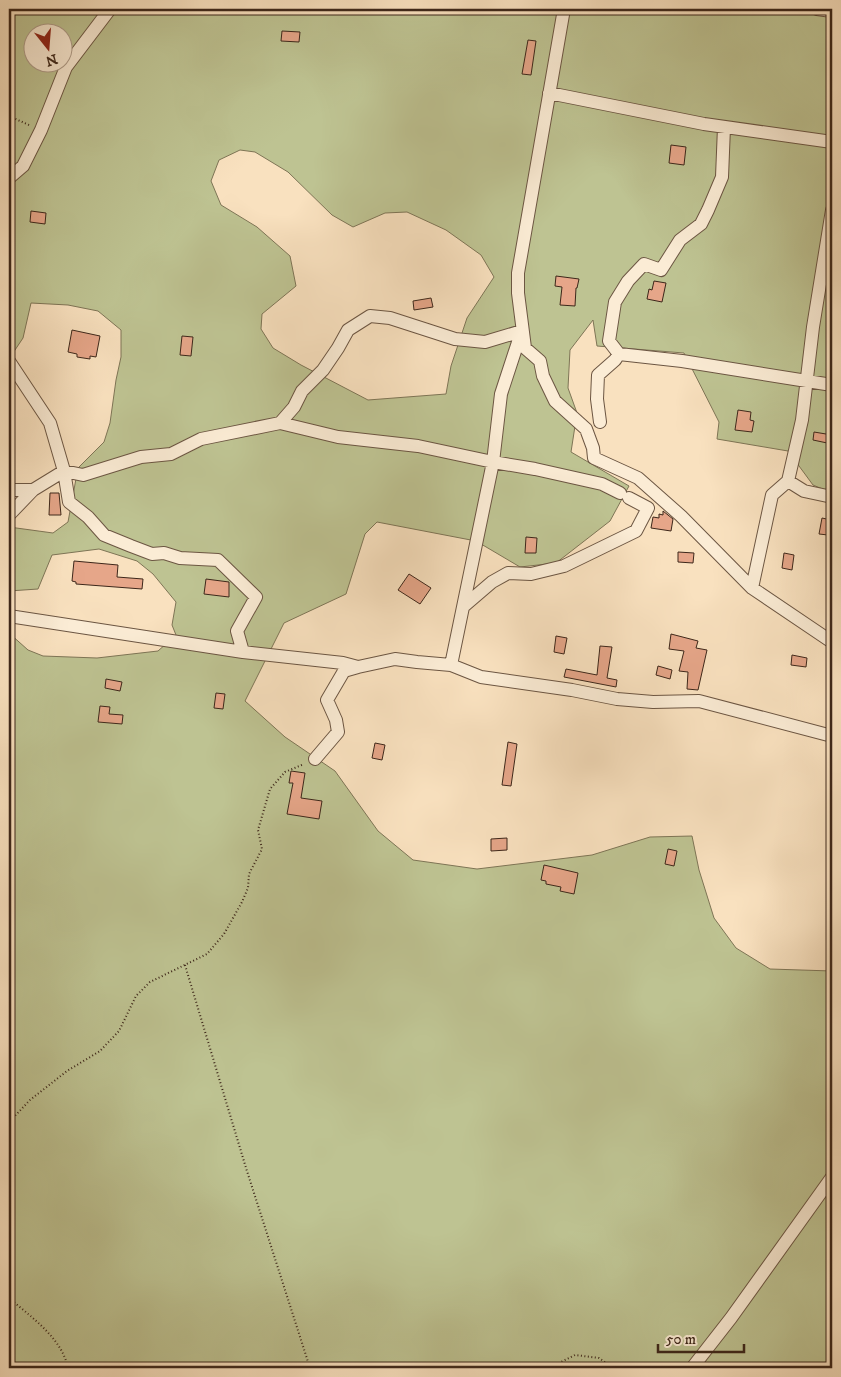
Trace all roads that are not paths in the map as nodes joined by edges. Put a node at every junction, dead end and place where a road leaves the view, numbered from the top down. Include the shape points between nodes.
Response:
1 (110, 9) edge
2 (564, 9) edge
3 (817, 9) edge
4 (832, 11) edge
5 (550, 92) junction
6 (724, 127) junction
7 (832, 142) edge
8 (9, 178) edge
9 (832, 210) edge
10 (522, 330) junction
11 (619, 354) junction
12 (9, 361) edge
13 (806, 381) junction
14 (832, 385) edge
15 (600, 422) dead end
16 (280, 423) junction
17 (493, 462) junction
18 (64, 471) junction
19 (788, 481) junction
20 (9, 490) edge
21 (33, 490) junction
22 (832, 498) edge
23 (9, 515) edge
24 (752, 588) junction
25 (464, 606) junction
26 (9, 616) edge
27 (832, 642) edge
28 (243, 652) junction
29 (451, 665) junction
30 (358, 667) junction
31 (832, 736) edge
32 (315, 759) road end
33 (832, 1177) edge
34 (692, 1368) edge

1 - 8 street via 66,67 23,166
2 - 5 street
3 - 4 street
5 - 6 street
5 - 10 street via 518,273
6 - 7 street
6 - 11 street via 722,177 701,224 680,240 661,270 644,264 614,302 609,341
9 - 13 street
10 - 16 street via 485,342 370,316 348,330 323,370 302,391
10 - 17 street via 502,394
10 - 24 street via 525,348 540,361 555,401 586,429 594,458 638,478 681,516
11 - 13 street
11 - 15 street via 598,375
12 - 18 street via 50,423
13 - 14 street
13 - 19 street via 802,420
16 - 17 street via 338,437 418,446
16 - 18 street via 202,439 171,454 141,457 83,475
17 - 25 street
17 - 25 street via 602,484 648,508 636,531 564,566 531,574 508,572
18 - 21 street
18 - 28 street via 69,502 104,535 152,554 218,560 256,597 237,631
19 - 22 street via 804,491
19 - 24 street via 772,496
20 - 21 street
21 - 23 street
24 - 27 street
25 - 29 street
26 - 28 street
28 - 30 street
29 - 30 street via 396,659
29 - 31 street via 481,677 617,699 699,701
30 - 32 street via 344,671 327,700 338,732
33 - 34 street

